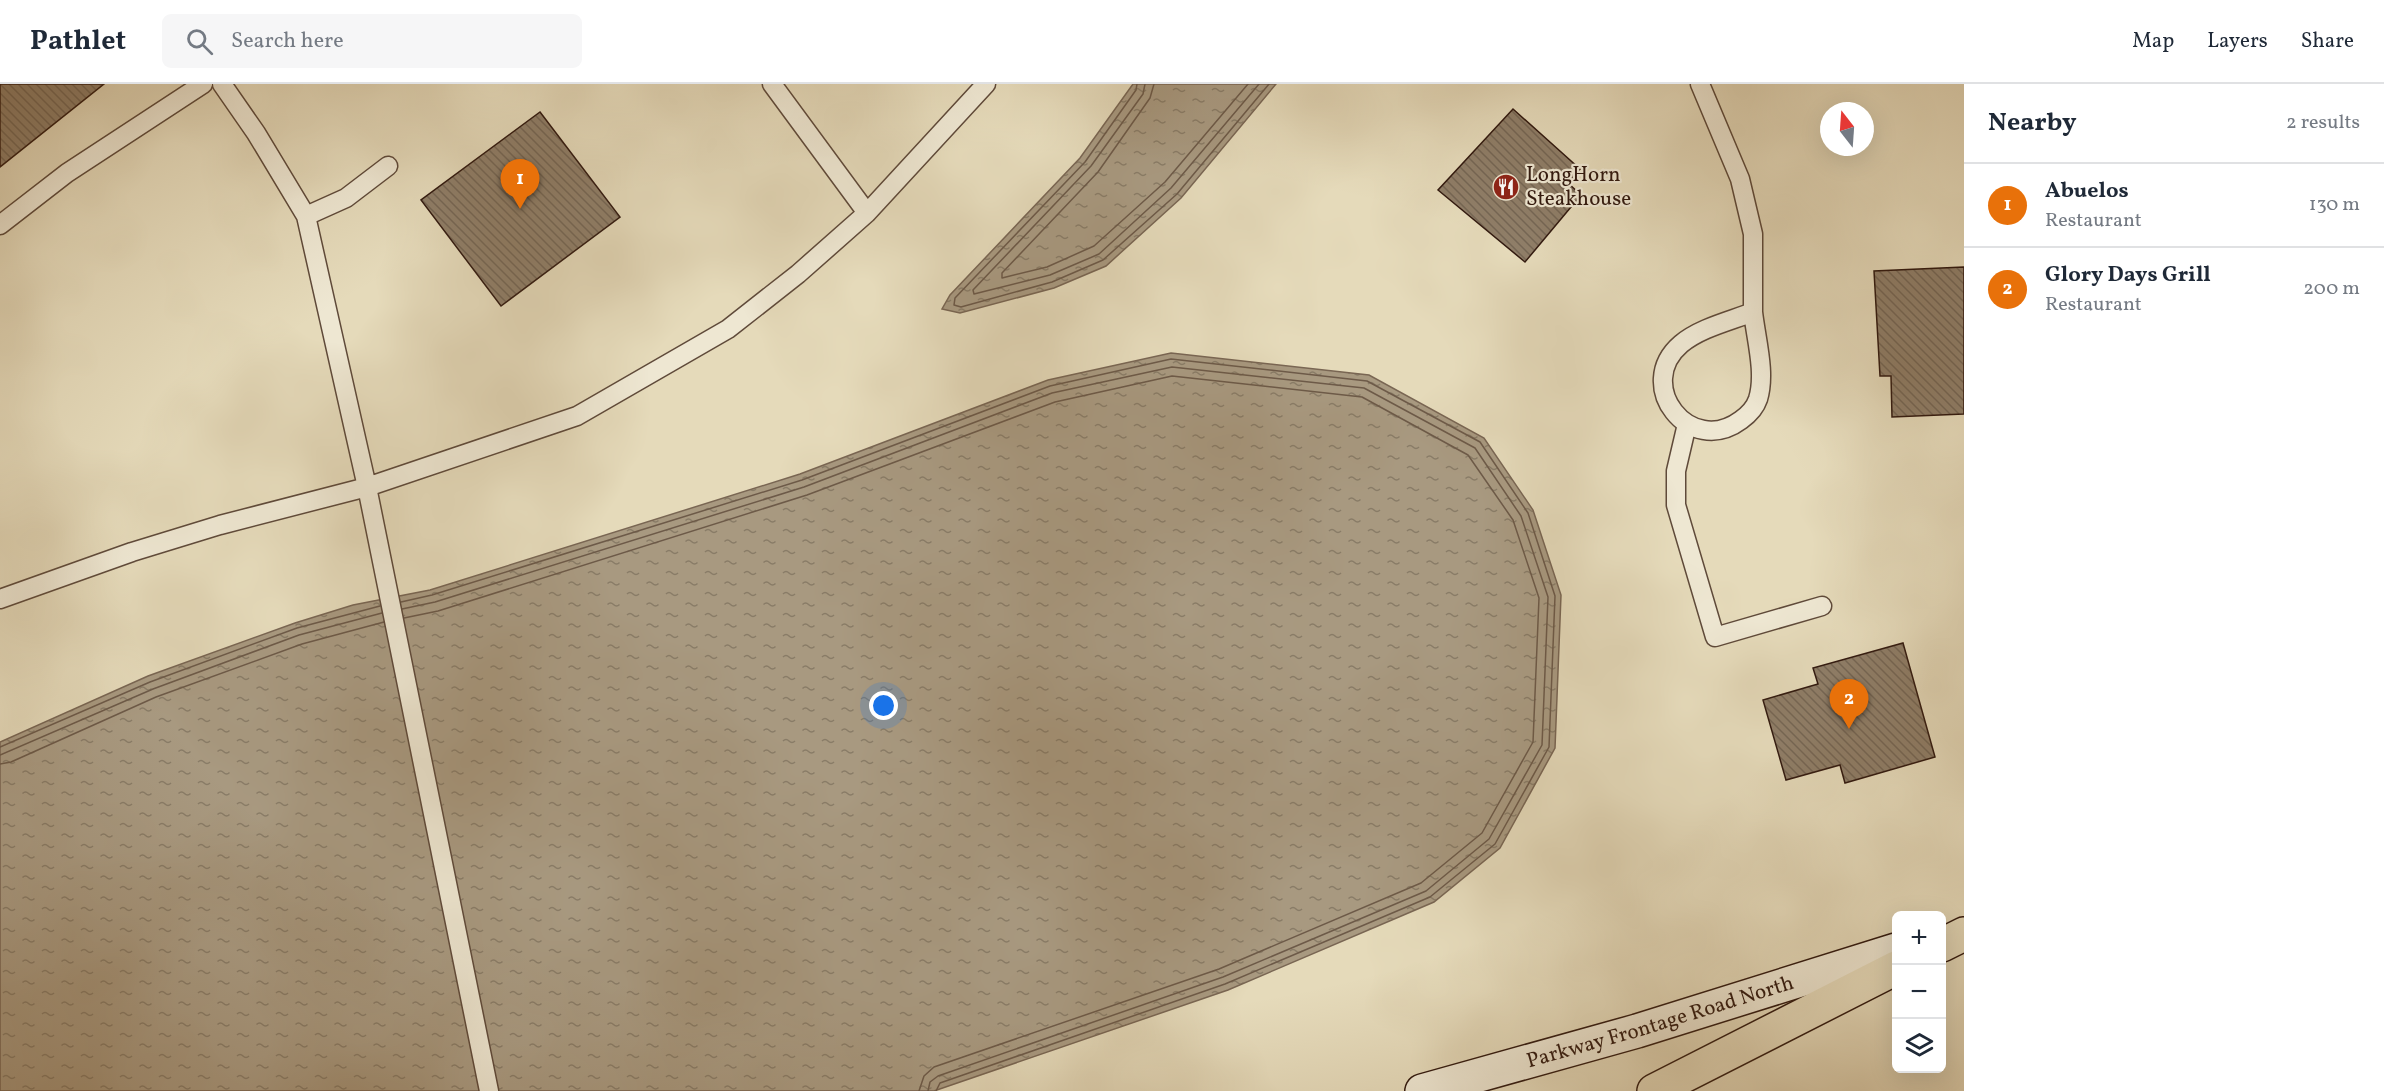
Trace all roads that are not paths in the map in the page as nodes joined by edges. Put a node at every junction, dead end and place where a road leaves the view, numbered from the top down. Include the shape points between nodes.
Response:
1 (203, 84) edge
2 (222, 84) edge
3 (772, 84) edge
4 (986, 84) edge
5 (1700, 84) edge
6 (388, 166) dead end
7 (867, 213) junction
8 (306, 216) junction
9 (0, 225) edge
10 (1753, 312) junction
11 (1687, 424) junction
12 (368, 487) junction
13 (0, 599) edge
14 (1822, 606) dead end
15 (1964, 929) edge
16 (1946, 934) edge
17 (1964, 934) edge
18 (1946, 943) edge
19 (1892, 951) edge
20 (1892, 970) edge
21 (489, 1091) edge
22 (1422, 1091) edge
23 (1654, 1091) edge

1 - 9 lane via 67,173
2 - 8 lane
3 - 7 lane
4 - 7 lane
5 - 10 lane via 1740,179 1753,234
6 - 8 lane via 345,198
7 - 12 lane via 728,329 577,416
8 - 12 lane
10 - 11 lane via 1761,387 1757,402 1748,416 1719,430 1702,430
10 - 11 lane via 1697,334 1671,354 1664,368 1666,400
11 - 14 lane via 1676,471 1676,505 1715,637
12 - 13 lane via 187,535
12 - 21 lane
15 - 16 main road
17 - 18 highway
19 - 22 main road, Parkway Frontage Road North via 1637,1031
20 - 23 highway

